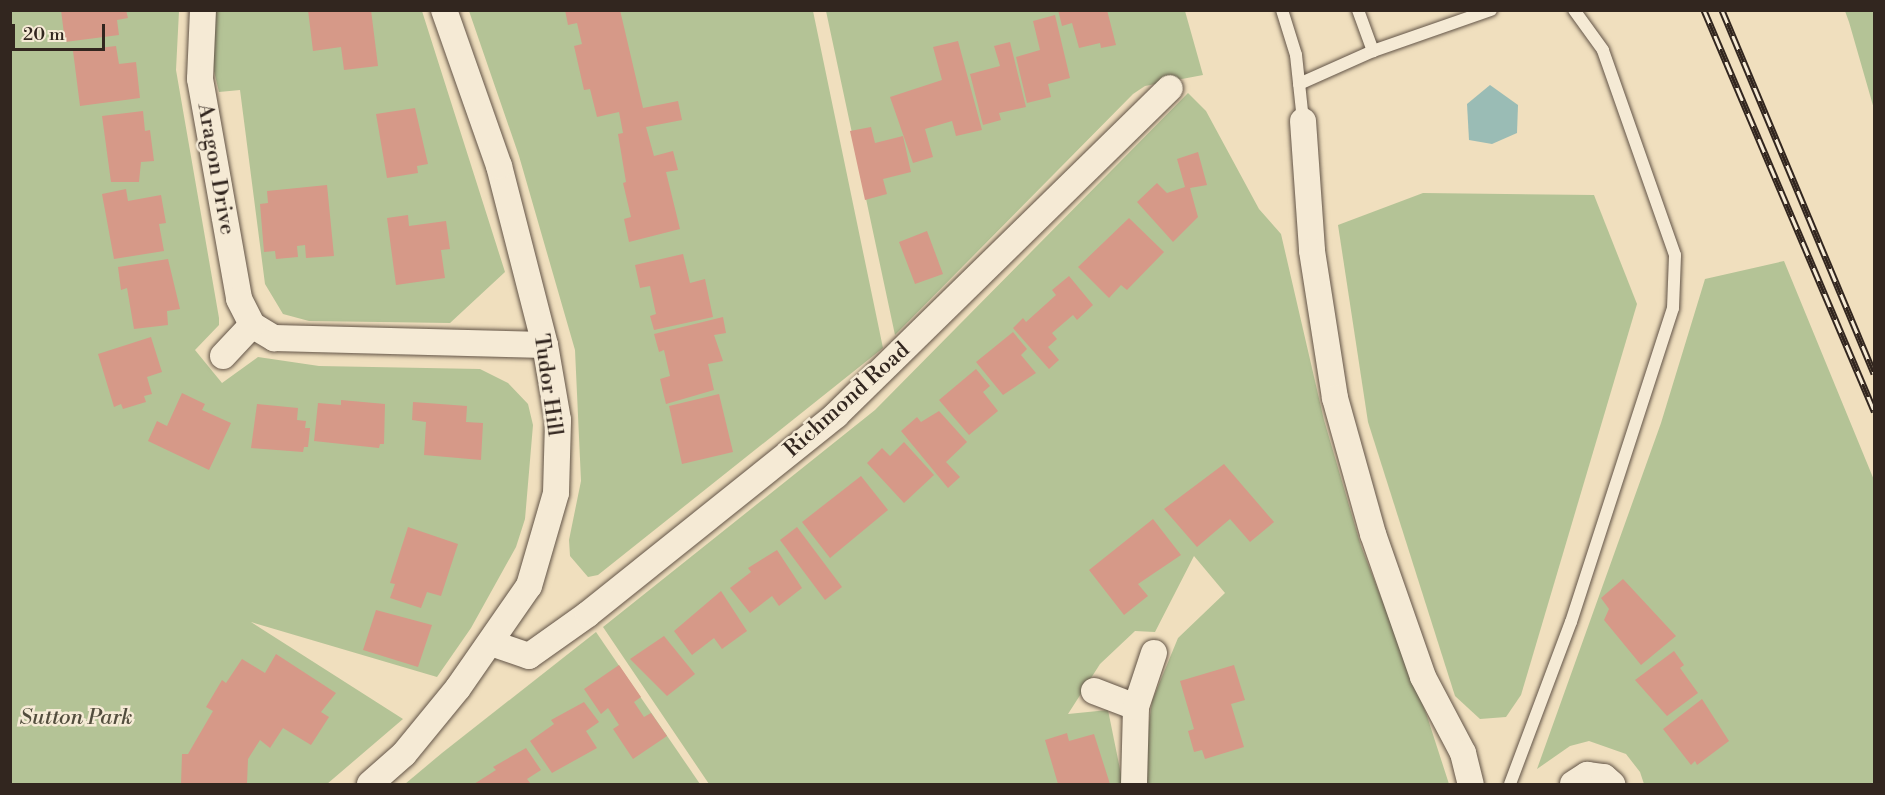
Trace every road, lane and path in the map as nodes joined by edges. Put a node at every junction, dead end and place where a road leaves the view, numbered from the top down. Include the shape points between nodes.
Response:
1 (202, 10) edge
2 (444, 10) edge
3 (1282, 10) edge
4 (1358, 10) edge
5 (1491, 10) edge
6 (1574, 10) edge
7 (1373, 51) junction
8 (1299, 84) junction
9 (1170, 88) dead end
10 (1303, 121) joint
11 (252, 325) junction
12 (545, 345) junction
13 (223, 356) dead end
14 (491, 643) junction
15 (1154, 653) dead end
16 (1094, 691) dead end
17 (1136, 707) junction
18 (370, 784) edge
19 (1134, 784) edge
20 (1471, 784) edge
21 (1510, 784) edge
22 (1573, 784) edge
23 (1611, 784) edge

1 - 11 street, Aragon Drive via 200,79 239,299
2 - 12 street, Tudor Hill via 499,166
3 - 8 lane via 1296,55
4 - 7 lane
5 - 7 lane
6 - 21 lane via 1603,50 1675,255 1673,308 1572,622
7 - 8 lane
8 - 10 lane
9 - 14 street, Richmond Road via 836,415 588,614 529,656
10 - 20 street via 1312,251 1335,398 1373,534 1419,666 1463,753
11 - 12 street via 274,338
11 - 13 street
12 - 14 street, Tudor Hill via 558,420 556,493 529,586
14 - 18 street, Tudor Hill via 404,754
15 - 17 street
16 - 17 street
17 - 19 street
22 - 23 street via 1587,775 1604,777

